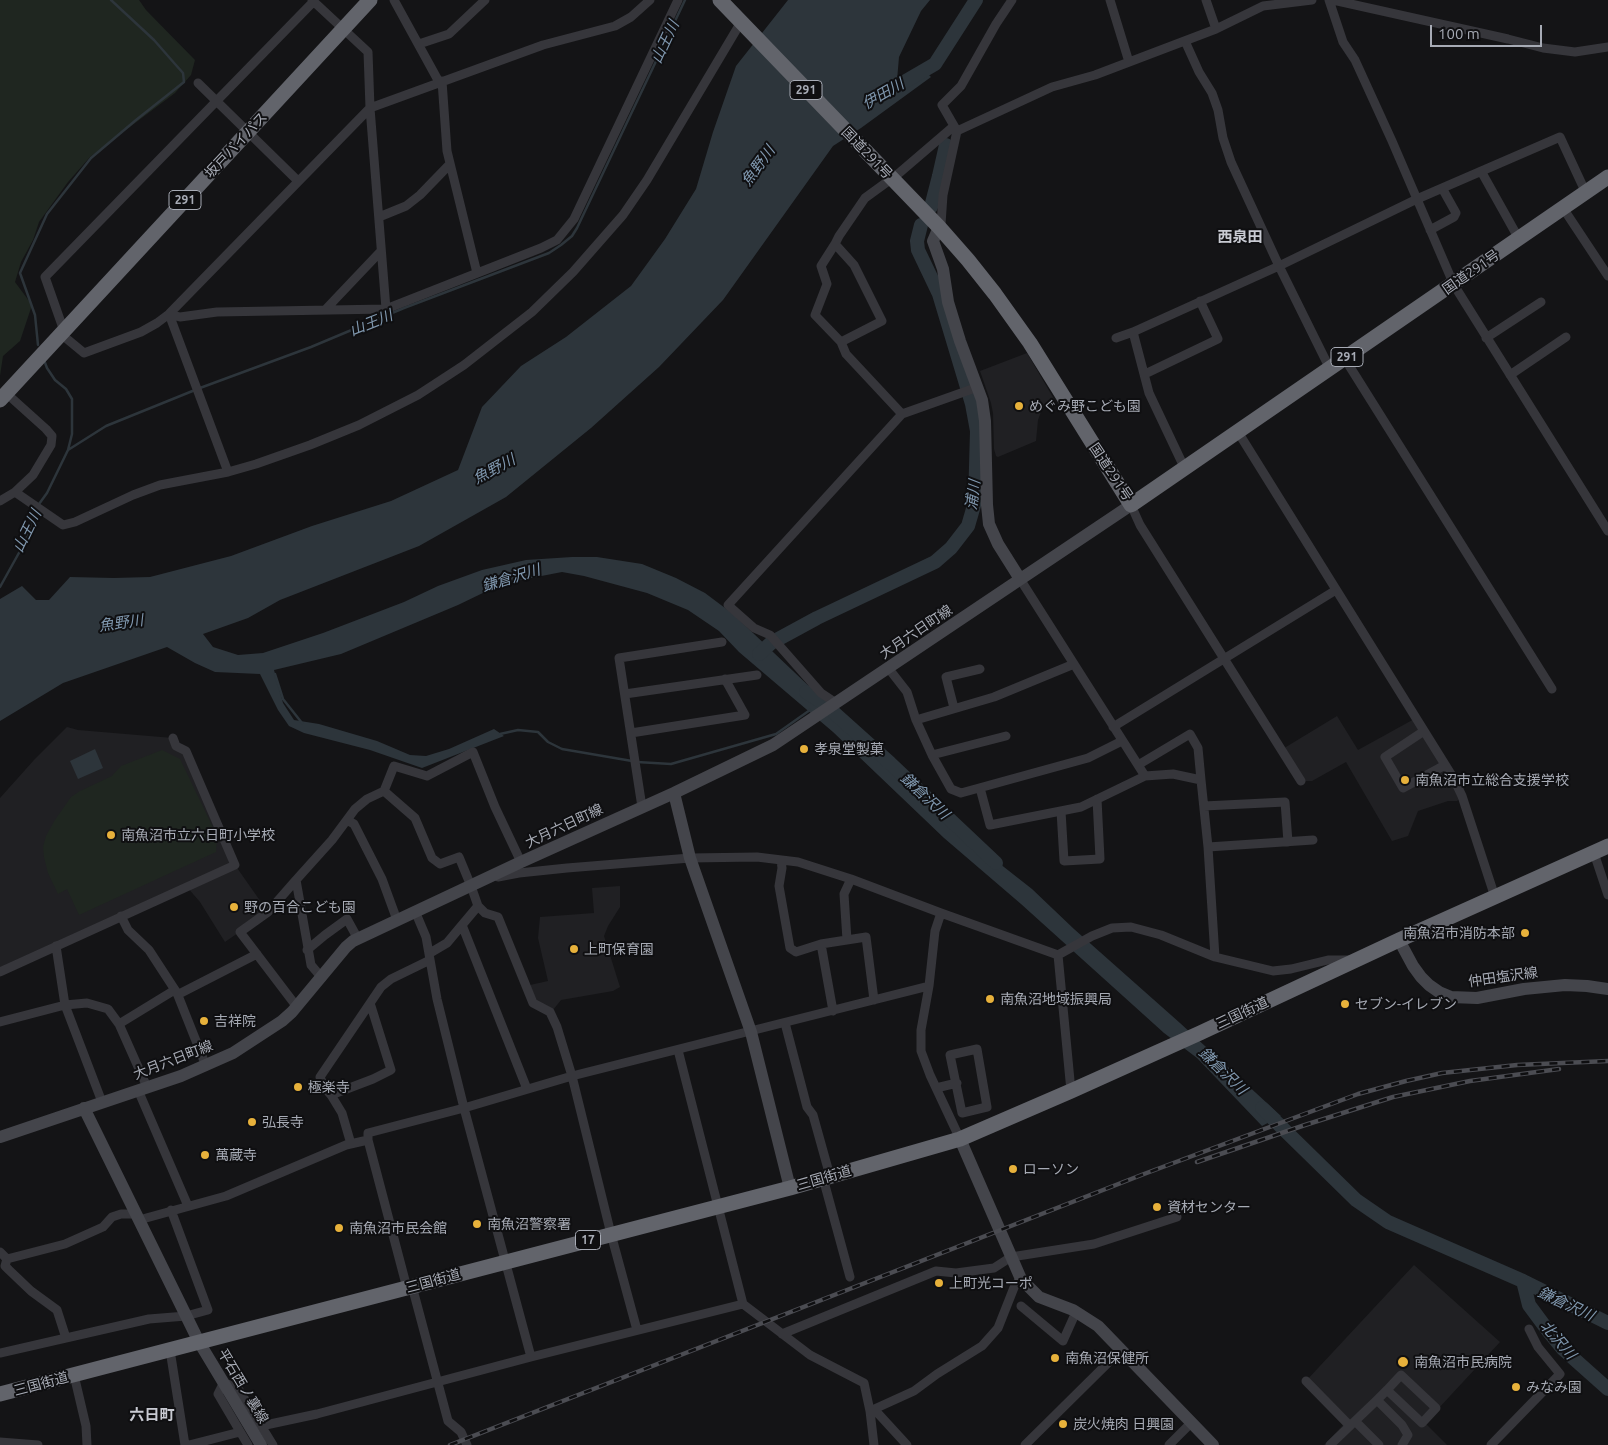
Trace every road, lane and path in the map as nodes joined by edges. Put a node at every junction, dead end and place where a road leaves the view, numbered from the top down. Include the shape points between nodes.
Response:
1 (370, 0) edge
2 (394, 0) edge
3 (484, 0) edge
4 (650, 0) edge
5 (678, 0) edge
6 (720, 0) edge
7 (1012, 0) edge
8 (1110, 0) edge
9 (1206, 0) edge
10 (1312, 0) edge
11 (1334, 0) edge
12 (312, 1) edge
13 (742, 23) junction
14 (343, 29) junction
15 (1216, 29) junction
16 (1185, 41) junction
17 (419, 44) junction
18 (1608, 47) edge
19 (1130, 62) junction
20 (441, 81) junction
21 (198, 83) dead end
22 (216, 101) junction
23 (370, 108) junction
24 (955, 129) junction
25 (248, 132) junction
26 (450, 164) junction
27 (1481, 171) junction
28 (898, 174) dead end
29 (1608, 177) edge
30 (298, 181) junction
31 (887, 182) dead end
32 (1442, 188) junction
33 (1586, 192) junction
34 (1417, 199) junction
35 (1563, 208) junction
36 (379, 217) junction
37 (939, 227) junction
38 (1430, 230) junction
39 (1518, 240) junction
40 (835, 244) junction
41 (381, 250) junction
42 (1279, 266) junction
43 (476, 273) junction
44 (1608, 276) edge
45 (1454, 285) junction
46 (1200, 301) junction
47 (1541, 302) dead end
48 (386, 309) junction
49 (325, 310) junction
50 (169, 314) junction
51 (62, 332) junction
52 (1133, 332) junction
53 (1566, 337) dead end
54 (1116, 338) dead end
55 (1486, 338) junction
56 (841, 342) junction
57 (1345, 359) junction
58 (1330, 368) junction
59 (1144, 374) junction
60 (1510, 375) junction
61 (978, 388) junction
62 (3, 396) edge
63 (902, 414) junction
64 (1238, 432) junction
65 (1185, 469) junction
66 (228, 472) junction
67 (15, 492) junction
68 (0, 501) edge
69 (1131, 505) junction
70 (1608, 531) edge
71 (1020, 579) junction
72 (1336, 590) junction
73 (722, 642) dead end
74 (1225, 659) junction
75 (1074, 664) junction
76 (889, 668) junction
77 (980, 669) dead end
78 (757, 674) dead end
79 (724, 679) junction
80 (1552, 689) dead end
81 (625, 694) junction
82 (836, 703) junction
83 (954, 708) junction
84 (916, 720) junction
85 (1113, 727) junction
86 (1424, 731) junction
87 (631, 733) junction
88 (1006, 736) dead end
89 (173, 738) dead end
90 (1122, 740) junction
91 (932, 755) junction
92 (1138, 764) junction
93 (1445, 765) junction
94 (1145, 776) junction
95 (1201, 780) junction
96 (1301, 781) dead end
97 (980, 788) junction
98 (384, 791) junction
99 (674, 793) junction
100 (1097, 799) junction
101 (1204, 806) junction
102 (642, 807) junction
103 (1061, 811) junction
104 (347, 820) junction
105 (1313, 840) dead end
106 (1288, 842) junction
107 (1608, 846) edge
108 (1208, 847) junction
109 (1594, 853) junction
110 (690, 858) junction
111 (782, 860) junction
112 (520, 862) junction
113 (485, 879) junction
114 (851, 879) junction
115 (296, 880) junction
116 (471, 886) junction
117 (1608, 895) edge
118 (1494, 897) junction
119 (478, 906) junction
120 (416, 911) junction
121 (941, 913) junction
122 (121, 916) junction
123 (397, 920) junction
124 (462, 925) junction
125 (358, 939) junction
126 (847, 940) junction
127 (1399, 940) junction
128 (821, 944) junction
129 (56, 946) junction
130 (307, 950) junction
131 (257, 954) junction
132 (1058, 954) junction
133 (430, 957) junction
134 (1215, 958) junction
135 (1355, 960) junction
136 (0, 972) edge
137 (322, 978) junction
138 (928, 986) junction
139 (1608, 989) edge
140 (177, 993) junction
141 (874, 1000) junction
142 (65, 1005) junction
143 (369, 1005) junction
144 (297, 1007) junction
145 (833, 1011) junction
146 (0, 1022) edge
147 (785, 1023) junction
148 (119, 1024) junction
149 (751, 1032) junction
150 (678, 1050) junction
151 (206, 1066) junction
152 (572, 1076) junction
153 (957, 1083) junction
154 (527, 1088) junction
155 (936, 1088) junction
156 (142, 1089) junction
157 (1072, 1091) junction
158 (331, 1095) junction
159 (102, 1102) junction
160 (84, 1108) junction
161 (464, 1108) junction
162 (0, 1137) edge
163 (960, 1139) junction
164 (368, 1140) junction
165 (351, 1144) junction
166 (826, 1177) junction
167 (790, 1188) junction
168 (718, 1205) junction
169 (188, 1206) junction
170 (171, 1210) junction
171 (138, 1217) junction
172 (1176, 1217) dead end
173 (611, 1234) junction
174 (3, 1255) edge
175 (1011, 1257) junction
176 (505, 1262) junction
177 (850, 1277) dead end
178 (1021, 1278) junction
179 (410, 1287) junction
180 (743, 1304) junction
181 (1021, 1306) dead end
182 (1076, 1312) junction
183 (186, 1316) junction
184 (1529, 1329) dead end
185 (637, 1330) junction
186 (782, 1334) junction
187 (66, 1338) junction
188 (199, 1342) junction
189 (170, 1350) junction
190 (1121, 1350) junction
191 (0, 1353) edge
192 (531, 1357) junction
193 (74, 1375) junction
194 (437, 1381) junction
195 (1306, 1381) dead end
196 (223, 1384) junction
197 (1388, 1390) junction
198 (0, 1394) edge
199 (1378, 1400) junction
200 (872, 1410) junction
201 (1192, 1423) junction
202 (1352, 1424) junction
203 (261, 1426) junction
204 (240, 1432) junction
205 (0, 1442) edge
206 (38, 1445) edge
207 (87, 1445) edge
208 (185, 1445) edge
209 (189, 1445) edge
210 (248, 1445) edge
211 (261, 1445) edge
212 (273, 1445) edge
213 (466, 1445) edge
214 (874, 1445) edge
215 (907, 1445) edge
216 (1025, 1445) edge
217 (1169, 1445) edge
218 (1212, 1445) edge
219 (1330, 1445) edge
220 (1379, 1445) edge
221 (1402, 1445) edge
222 (1491, 1445) edge

1 - 14 highway, 坂戸バイパス / 291
2 - 17 street
3 - 17 street via 449,34
4 - 20 street via 615,26 543,45
5 - 43 street via 574,219 557,240
6 - 13 highway, 国道291号 / 291
7 - 24 street via 961,86 942,105
8 - 19 street
9 - 15 street
10 - 15 street via 1263,6
11 - 18 street via 1543,48 1575,52
11 - 34 street via 1343,42
12 - 14 street
12 - 22 street
13 - 37 highway, 国道291号 / 291
13 - 66 street via 623,216 532,312 464,365 418,395 310,445
14 - 23 street via 368,52
14 - 25 highway, 坂戸バイパス / 291
15 - 16 street
16 - 19 street
16 - 42 street via 1212,93 1231,162
17 - 20 street
19 - 24 street via 1052,87
20 - 23 street
20 - 26 street
21 - 22 street
22 - 25 street
22 - 51 street via 45,277
23 - 30 street
23 - 36 street
24 - 28 street
24 - 37 street
25 - 30 street
25 - 51 highway, 坂戸バイパス / 291
26 - 36 street via 406,206
26 - 43 street
27 - 32 street
27 - 33 street via 1560,137
27 - 39 street
29 - 33 highway, 国道291号 / 291
30 - 50 street
31 - 40 street via 865,198
32 - 34 street
32 - 38 street via 1456,213
33 - 35 highway, 国道291号 / 291
34 - 38 street
34 - 42 street
35 - 39 highway, 国道291号 / 291
35 - 44 street
36 - 41 street
37 - 61 main road via 933,241 943,269 948,302
37 - 69 highway, 国道291号 / 291 via 1015,321
38 - 45 street
39 - 45 highway, 国道291号 / 291
40 - 56 street via 821,266 827,284 815,315
40 - 56 street via 854,265 882,321
41 - 48 street
41 - 49 street
42 - 46 street
42 - 58 street
43 - 48 street
45 - 55 street
45 - 57 highway, 国道291号 / 291
46 - 52 street
46 - 59 street via 1218,339
47 - 55 street
48 - 49 street
49 - 50 street via 217,312 180,317
50 - 51 street via 141,332 84,353
50 - 66 street
51 - 62 highway, 坂戸バイパス / 291
52 - 54 street
52 - 59 street
53 - 60 street
55 - 60 street
56 - 63 street via 846,354
57 - 58 highway, 国道291号 / 291
57 - 80 street
58 - 64 highway, 国道291号 / 291
59 - 65 street via 1149,393
60 - 70 street
61 - 63 street
61 - 71 main road via 985,421 989,524
62 - 67 street via 52,436 51,445 33,475
63 - 82 street via 728,605 754,628 770,635 821,693
64 - 65 highway, 国道291号 / 291
64 - 72 street
65 - 69 highway, 国道291号 / 291
66 - 67 street via 160,485 63,525
67 - 68 street
69 - 71 main road, 大月六日町線
69 - 74 street via 1140,525
71 - 75 street
71 - 76 main road, 大月六日町線
72 - 74 street
72 - 86 street
73 - 81 street via 619,658
74 - 85 street
74 - 96 street
75 - 83 street via 994,698
75 - 85 street
76 - 82 main road, 大月六日町線
76 - 84 street via 907,692
77 - 83 street via 946,677
78 - 79 street
79 - 81 street
79 - 87 street via 745,715
81 - 87 street
82 - 99 main road, 大月六日町線 via 773,745
83 - 84 street
84 - 91 street
85 - 90 street
86 - 93 street
86 - 93 street via 1385,757 1402,788
87 - 102 street
88 - 91 street
89 - 122 street via 176,746 186,751 235,865
90 - 92 street
90 - 97 street via 1088,758
91 - 97 street via 951,789 961,793
92 - 94 street
92 - 95 street via 1190,734 1198,748
93 - 118 street via 1462,796
94 - 95 street via 1174,774
94 - 100 street
95 - 101 street
97 - 103 street via 990,825
98 - 104 street via 367,799
98 - 112 street via 394,766 427,776 474,752
98 - 116 street via 415,818 432,858 440,864 459,857
99 - 102 main road, 大月六日町線
99 - 110 main road
100 - 103 street via 1081,807
100 - 103 street via 1100,859 1064,861
101 - 106 street via 1285,802
101 - 108 street
102 - 112 main road, 大月六日町線
104 - 115 street
104 - 123 street via 354,824 382,879
105 - 106 street
106 - 108 street
107 - 109 highway, 三国街道 / 17
108 - 134 street
109 - 117 street
109 - 118 highway, 三国街道 / 17
110 - 111 street
110 - 113 street via 519,873
110 - 149 main road
111 - 114 street
111 - 128 street via 779,886 790,948 796,952
112 - 113 main road, 大月六日町線
113 - 116 main road, 大月六日町線
114 - 121 street
114 - 126 street via 844,894
115 - 130 street
115 - 131 street via 268,912 240,932
116 - 119 street
116 - 120 main road, 大月六日町線
118 - 127 highway, 三国街道 / 17
119 - 124 street
119 - 152 street via 485,913 498,917 533,1003 550,1012 557,1027
120 - 123 main road, 大月六日町線
120 - 133 street
121 - 132 street
121 - 138 street via 935,931
122 - 129 street
122 - 140 street via 128,930 149,950
123 - 125 main road, 大月六日町線
124 - 133 street
124 - 154 street
125 - 130 street via 347,919
125 - 137 main road, 大月六日町線 via 346,947
126 - 128 street
126 - 141 street via 866,937
127 - 135 highway, 三国街道 / 17
127 - 139 main road, 仲田塩沢線 via 1421,977 1451,997 1477,998 1565,985
128 - 145 street
129 - 136 street
129 - 142 street
130 - 137 street via 311,965
131 - 140 street
131 - 144 street
132 - 134 street via 1112,928 1131,927 1161,935
132 - 157 street
133 - 143 street via 391,979
133 - 161 street
134 - 135 street via 1273,971 1328,960
135 - 157 highway, 三国街道 / 17
137 - 144 main road, 大月六日町線
138 - 141 street
138 - 155 street via 921,1051
140 - 148 street via 173,991
140 - 151 street
141 - 145 street
142 - 146 street
142 - 148 street via 87,1003 108,1009
142 - 159 street
143 - 158 street via 320,1077
143 - 158 street via 391,1070
144 - 151 main road, 大月六日町線 via 282,1021
145 - 147 street
147 - 149 street
147 - 166 street via 807,1107 813,1115
148 - 156 street
149 - 150 street
149 - 167 main road
150 - 152 street
150 - 168 street
151 - 156 main road, 大月六日町線
152 - 154 street
152 - 173 street
153 - 153 street via 962,1113 987,1108 977,1049 950,1055
153 - 155 street
154 - 161 street
155 - 163 street
156 - 159 main road, 大月六日町線
156 - 169 street
157 - 163 highway, 三国街道 / 17
158 - 165 street via 342,1113
159 - 160 main road, 大月六日町線
160 - 162 main road, 大月六日町線
160 - 171 main road, 平石西ノ裏線
161 - 164 street via 368,1133
161 - 176 street
163 - 166 highway, 三国街道 / 17
163 - 175 main road
164 - 165 street
164 - 179 street
165 - 169 street via 226,1196
166 - 167 highway, 三国街道 / 17
166 - 177 street
167 - 168 highway, 三国街道 / 17
168 - 173 highway, 三国街道 / 17
168 - 180 street
169 - 170 street
170 - 171 street
170 - 183 street via 208,1310
171 - 174 street via 121,1214 112,1217 103,1227 65,1244
171 - 183 main road, 平石西ノ裏線
172 - 175 street via 1094,1244
173 - 176 highway, 三国街道 / 17
173 - 185 street
174 - 187 street via 9,1270 56,1310
175 - 178 main road
175 - 186 street via 994,1268 936,1272
176 - 179 highway, 三国街道 / 17
176 - 192 street
178 - 182 main road via 1040,1297
178 - 200 street via 1015,1285 998,1328 982,1346 914,1391
179 - 188 highway, 三国街道 / 17
179 - 194 street
180 - 185 street
180 - 186 street
181 - 182 street via 1063,1341
182 - 190 main road via 1098,1326
183 - 187 street via 149,1319
183 - 188 main road, 平石西ノ裏線
184 - 222 street via 1538,1347 1560,1374
185 - 192 street
186 - 200 street via 810,1355 864,1383
187 - 191 street
188 - 189 highway, 三国街道 / 17
188 - 196 main road, 平石西ノ裏線
189 - 193 highway, 三国街道 / 17
189 - 208 street
190 - 201 main road
190 - 216 street
192 - 194 street
193 - 198 highway, 三国街道 / 17
193 - 207 street
194 - 203 street
194 - 213 street via 448,1421 461,1432
195 - 202 street
196 - 203 street via 236,1385
196 - 204 street via 218,1394
196 - 211 main road, 平石西ノ裏線
197 - 197 street via 1401,1375 1436,1408 1422,1423
197 - 199 street
199 - 202 street
199 - 221 street via 1408,1436
200 - 214 street
200 - 215 street
201 - 217 street
201 - 218 main road
202 - 219 street
202 - 220 street
203 - 212 street
204 - 209 street
204 - 210 street
205 - 206 street

